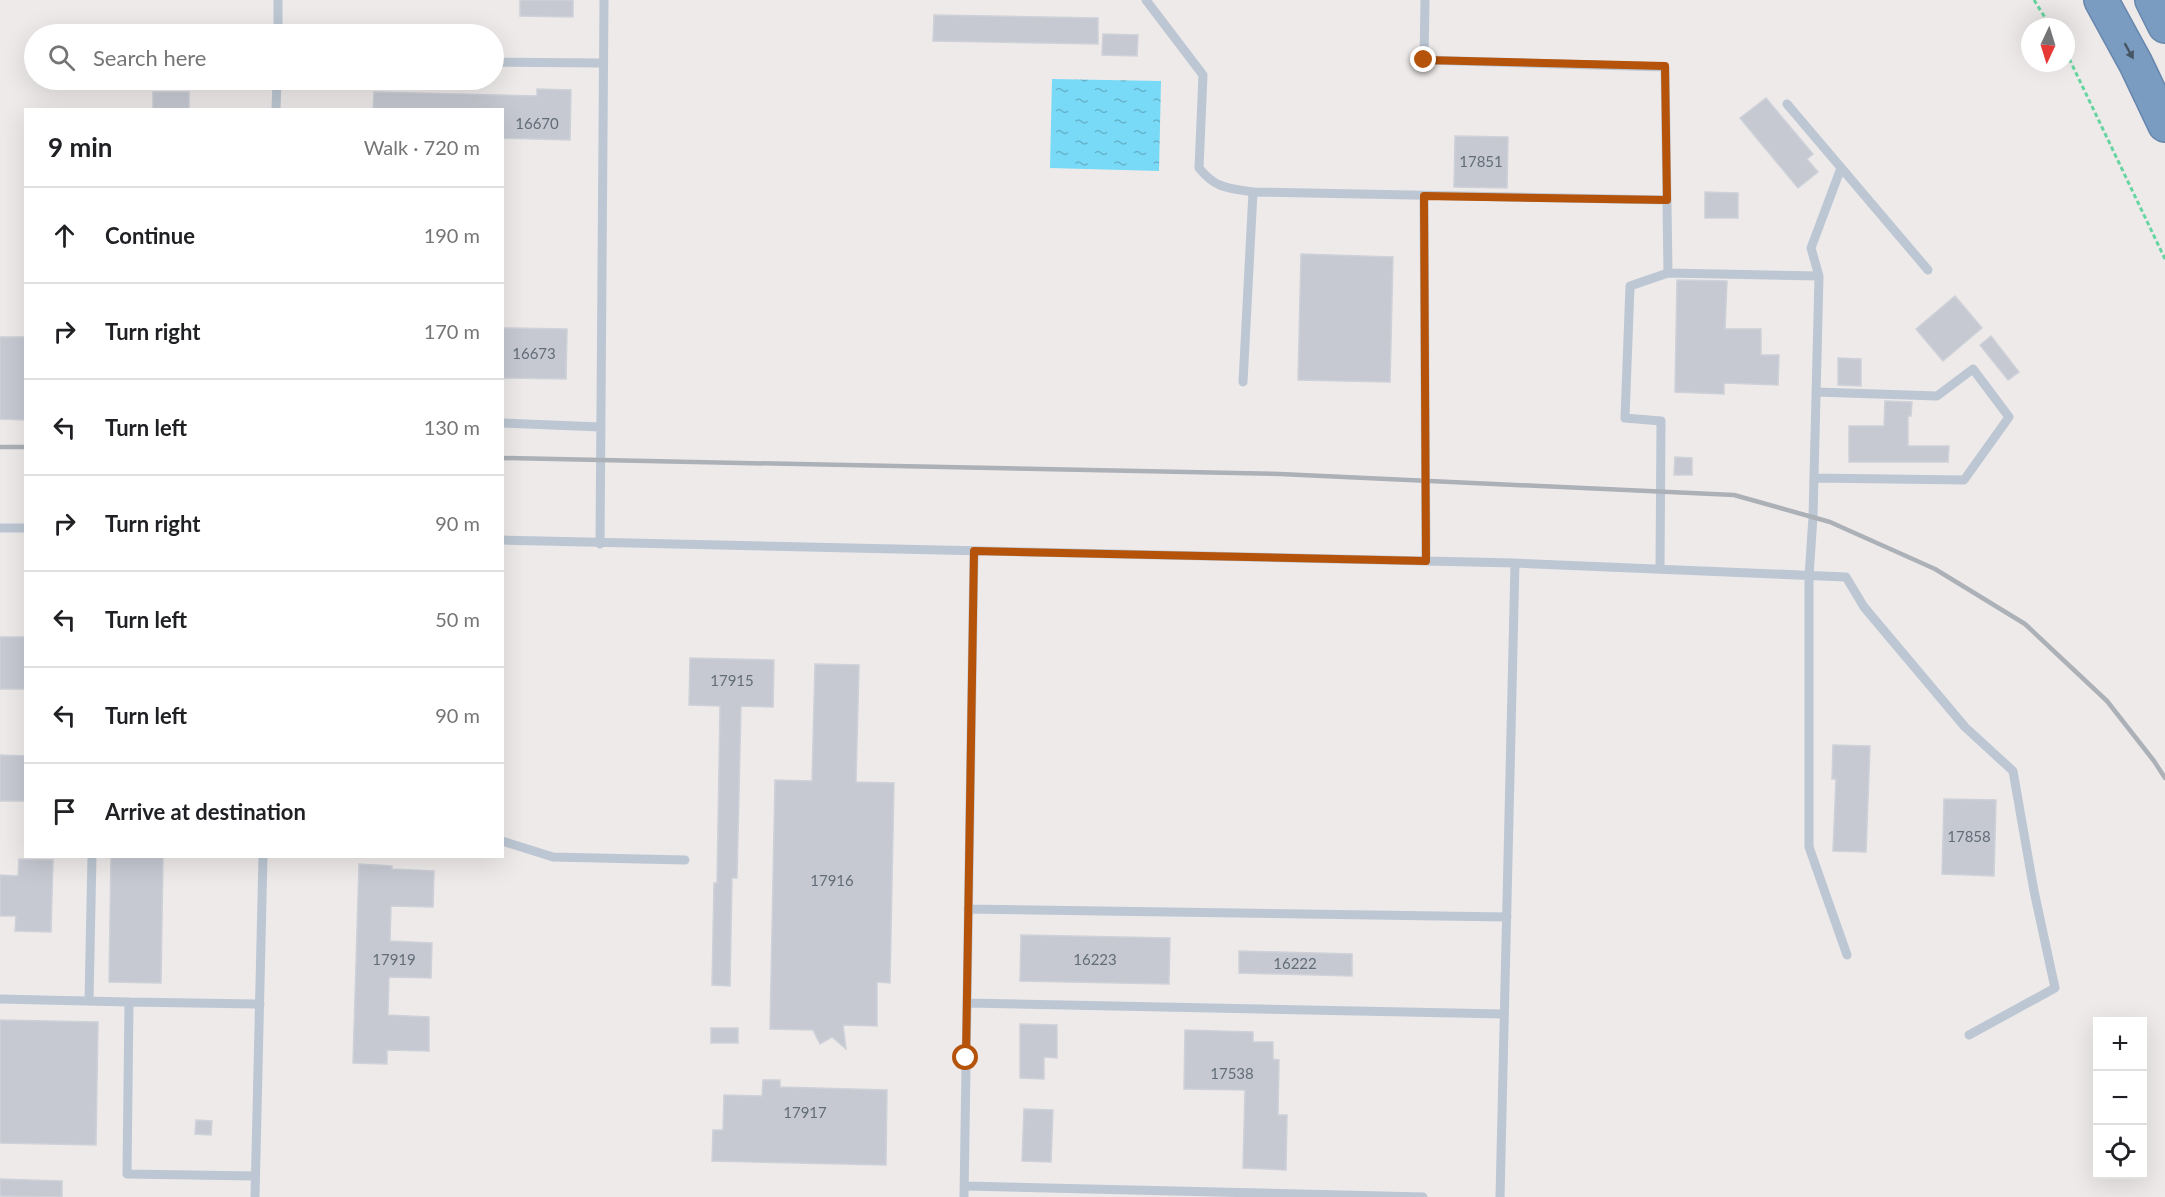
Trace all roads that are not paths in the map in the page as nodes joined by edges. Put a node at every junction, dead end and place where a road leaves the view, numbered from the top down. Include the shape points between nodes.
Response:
1 (278, 0) edge
2 (604, 0) edge
3 (1146, 0) edge
4 (1425, 0) edge
5 (2101, 0) edge
6 (2152, 0) edge
7 (278, 24) edge
8 (2165, 26) edge
9 (504, 62) edge
10 (603, 63) junction
11 (277, 90) edge
12 (1787, 104) dead end
13 (276, 108) edge
14 (2165, 125) edge
15 (1841, 168) junction
16 (1253, 192) junction
17 (1424, 196) junction
18 (1667, 200) junction
19 (1928, 270) dead end
20 (1668, 273) junction
21 (1819, 276) junction
22 (1243, 382) dead end
23 (1816, 392) junction
24 (504, 423) edge
25 (601, 427) junction
26 (1814, 478) junction
27 (0, 528) edge
28 (24, 528) edge
29 (504, 540) edge
30 (600, 544) junction
31 (974, 551) junction
32 (1426, 561) junction
33 (1515, 562) junction
34 (1660, 569) junction
35 (1809, 576) junction
36 (504, 842) edge
37 (92, 858) edge
38 (263, 858) edge
39 (686, 860) dead end
40 (968, 909) junction
41 (1507, 917) junction
42 (1847, 955) dead end
43 (0, 999) edge
44 (89, 1001) junction
45 (129, 1002) junction
46 (967, 1003) junction
47 (260, 1004) junction
48 (1504, 1014) junction
49 (1969, 1035) dead end
50 (255, 1176) junction
51 (964, 1186) junction
52 (255, 1197) edge
53 (964, 1197) edge
54 (1423, 1197) edge
55 (1500, 1197) edge

1 - 7 lane
2 - 10 lane
3 - 16 lane via 1203,75 1199,168 1209,180 1225,188
4 - 18 lane via 1424,60 1665,66
5 -> 14 highway
6 - 8 highway
9 - 10 lane
10 - 25 lane
11 - 13 lane
12 - 15 lane
15 - 19 lane
15 - 21 lane via 1811,248
16 - 17 lane
16 - 22 lane
17 - 18 lane
17 - 32 lane
18 - 20 lane
20 - 21 lane
20 - 34 lane via 1630,286 1624,418 1661,421
21 - 23 lane
23 - 26 lane
23 - 26 lane via 1937,396 1973,369 2009,417 1964,480
24 - 25 lane
25 - 30 lane
26 - 35 lane
27 - 28 lane
29 - 30 lane
30 - 31 lane
31 - 32 lane
31 - 40 lane
32 - 33 lane
33 - 34 lane
33 - 41 lane
34 - 35 lane
35 - 42 lane via 1809,847
35 - 49 lane via 1845,578 1864,607 1965,727 2013,771 2055,988
36 - 39 lane via 553,857
37 - 44 lane
38 - 47 lane
40 - 41 lane
40 - 46 lane
41 - 48 lane
43 - 44 lane
44 - 45 lane
45 - 47 lane
45 - 50 lane via 127,1174
46 - 48 lane
46 - 51 lane
47 - 50 lane
48 - 55 lane
50 - 52 lane
51 - 53 lane
51 - 54 lane

